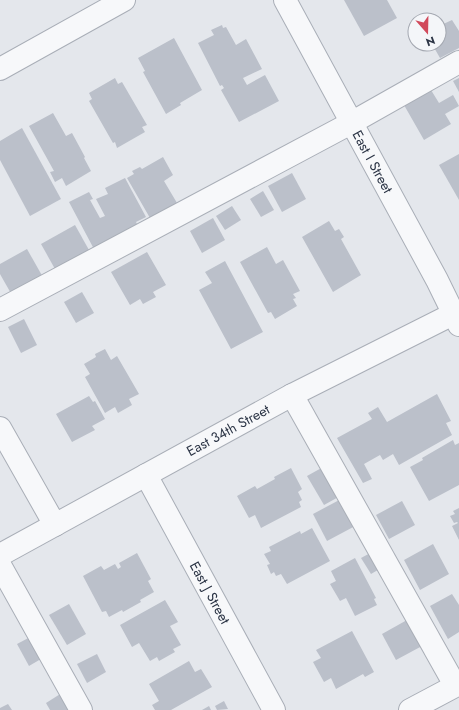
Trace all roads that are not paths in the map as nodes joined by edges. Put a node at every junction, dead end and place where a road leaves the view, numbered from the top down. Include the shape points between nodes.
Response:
1 (124, 0) edge
2 (285, 0) edge
3 (459, 62) edge
4 (0, 69) edge
5 (351, 123) junction
6 (0, 310) edge
7 (457, 317) edge
8 (292, 395) junction
9 (0, 428) edge
10 (146, 475) junction
11 (55, 525) junction
12 (0, 555) edge
13 (0, 565) edge
14 (457, 685) edge
15 (81, 710) edge
16 (274, 710) edge
17 (410, 710) edge

1 - 4 street
2 - 5 street, East I Street
3 - 5 street
5 - 6 street
5 - 7 street, East I Street
7 - 8 street, East 34th Street
8 - 10 street, East 34th Street
8 - 14 street
9 - 11 street
10 - 11 street, East 34th Street
10 - 16 street, East J Street
11 - 12 street, East 34th Street
13 - 15 street
14 - 17 street

